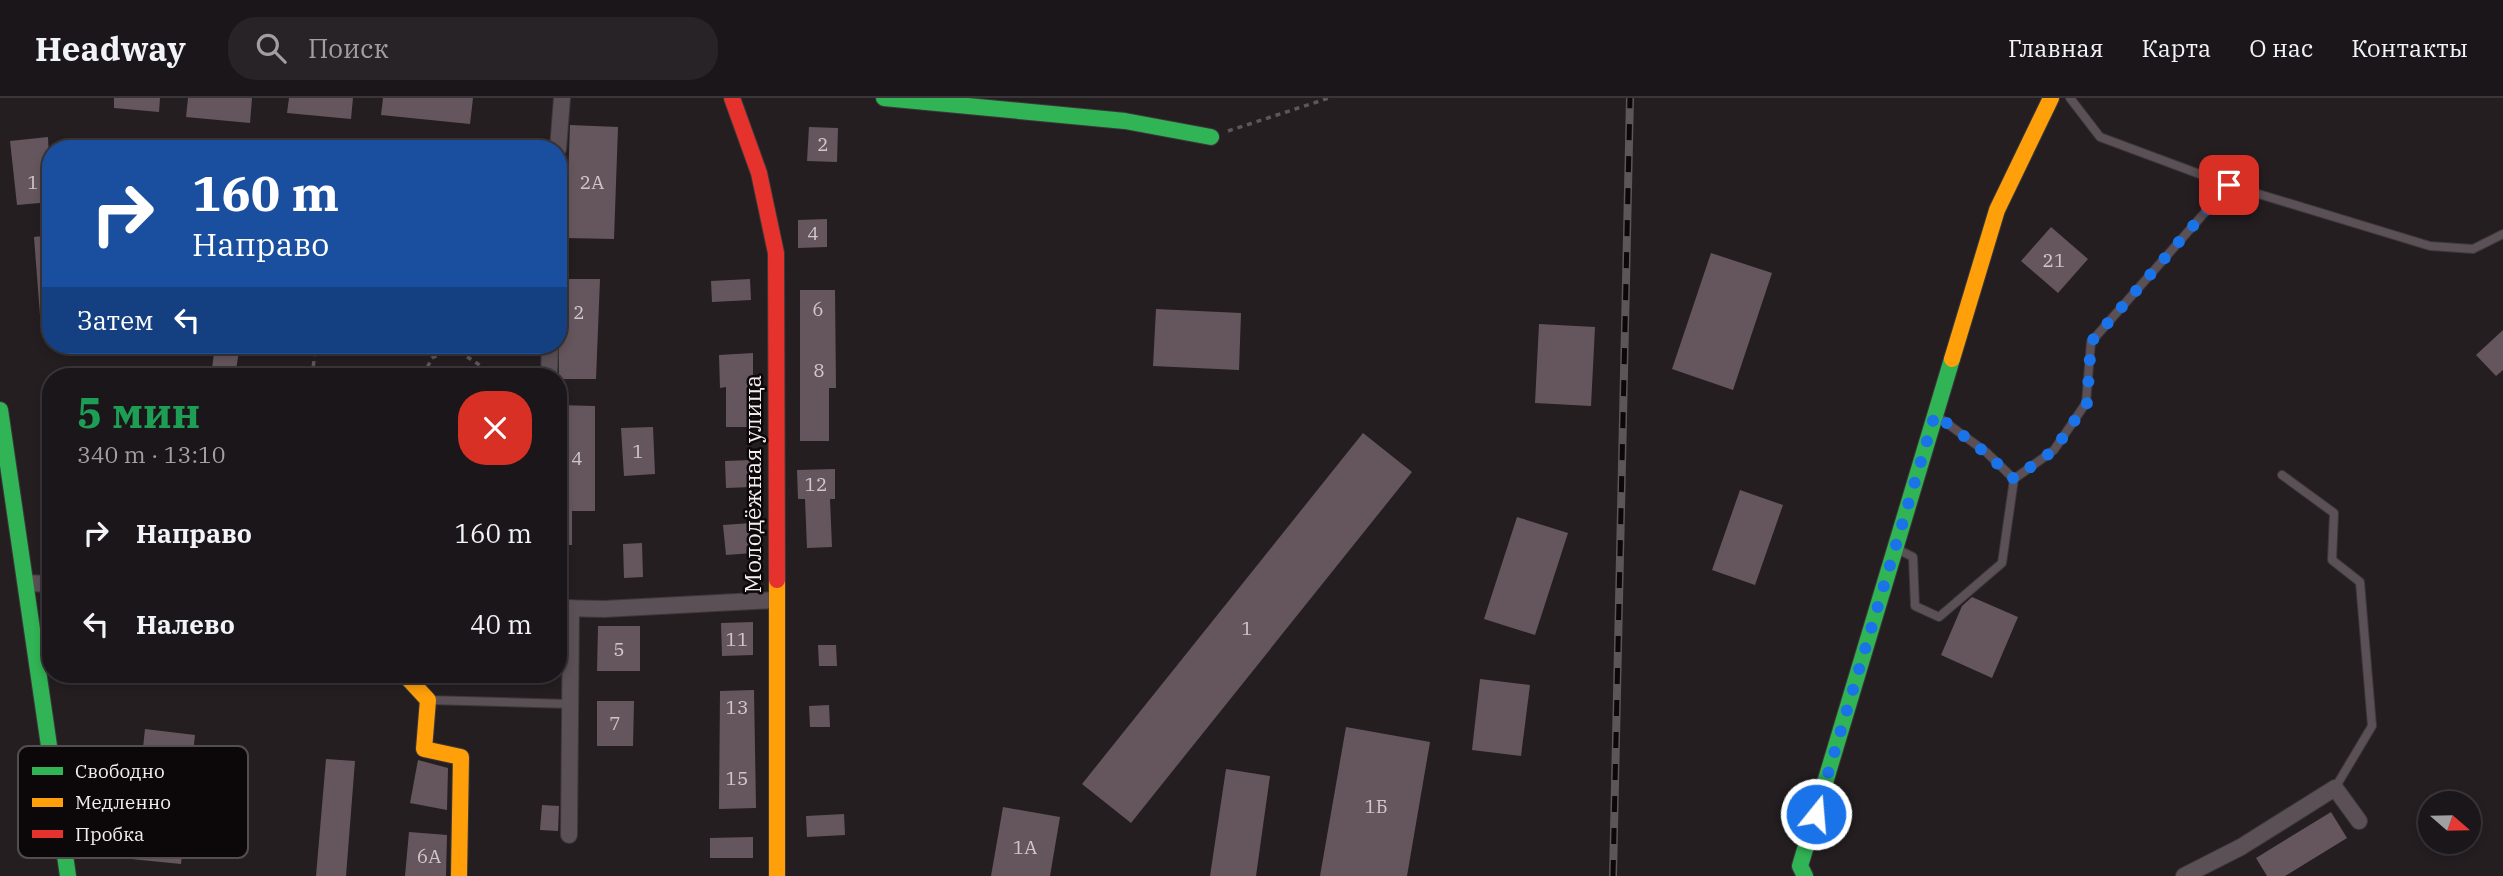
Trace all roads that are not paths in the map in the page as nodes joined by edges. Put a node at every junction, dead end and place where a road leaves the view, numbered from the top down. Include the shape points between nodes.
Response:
1 (562, 98) edge
2 (732, 98) edge
3 (884, 98) edge
4 (2051, 98) edge
5 (2070, 98) edge
6 (1211, 137) road end
7 (559, 140) edge
8 (2229, 185) junction
9 (2503, 234) edge
10 (0, 410) edge
11 (1935, 414) junction
12 (2282, 475) dead end
13 (2014, 479) junction
14 (1895, 547) junction
15 (26, 583) junction
16 (42, 584) edge
17 (775, 600) junction
18 (567, 608) edge
19 (567, 646) edge
20 (412, 683) edge
21 (428, 700) junction
22 (570, 704) junction
23 (49, 746) edge
24 (2335, 788) junction
25 (2358, 821) dead end
26 (569, 835) dead end
27 (65, 858) edge
28 (68, 876) edge
29 (459, 876) edge
30 (777, 876) edge
31 (1805, 876) edge
32 (2184, 876) edge

1 - 7 street
2 - 17 street, Молодёжная улица via 759,173 776,253
3 - 6 street via 1125,121
4 - 11 street via 1997,210
5 - 8 lane via 2100,137
8 - 9 lane via 2430,246 2473,249
8 - 13 lane via 2091,342 2087,403 2054,450
10 - 15 street
11 - 13 lane
11 - 14 street
12 - 24 lane via 2334,513 2332,560 2360,582 2372,726
13 - 14 lane via 2002,563 1939,617 1915,606 1913,556
14 - 31 street via 1800,866
15 - 16 street
15 - 23 street
17 - 18 street
17 - 30 street, Молодёжная улица
19 - 22 street
20 - 21 street
21 - 22 lane
21 - 29 street via 424,749 461,757
22 - 26 street
24 - 25 street
24 - 32 street via 2241,847
27 - 28 street

